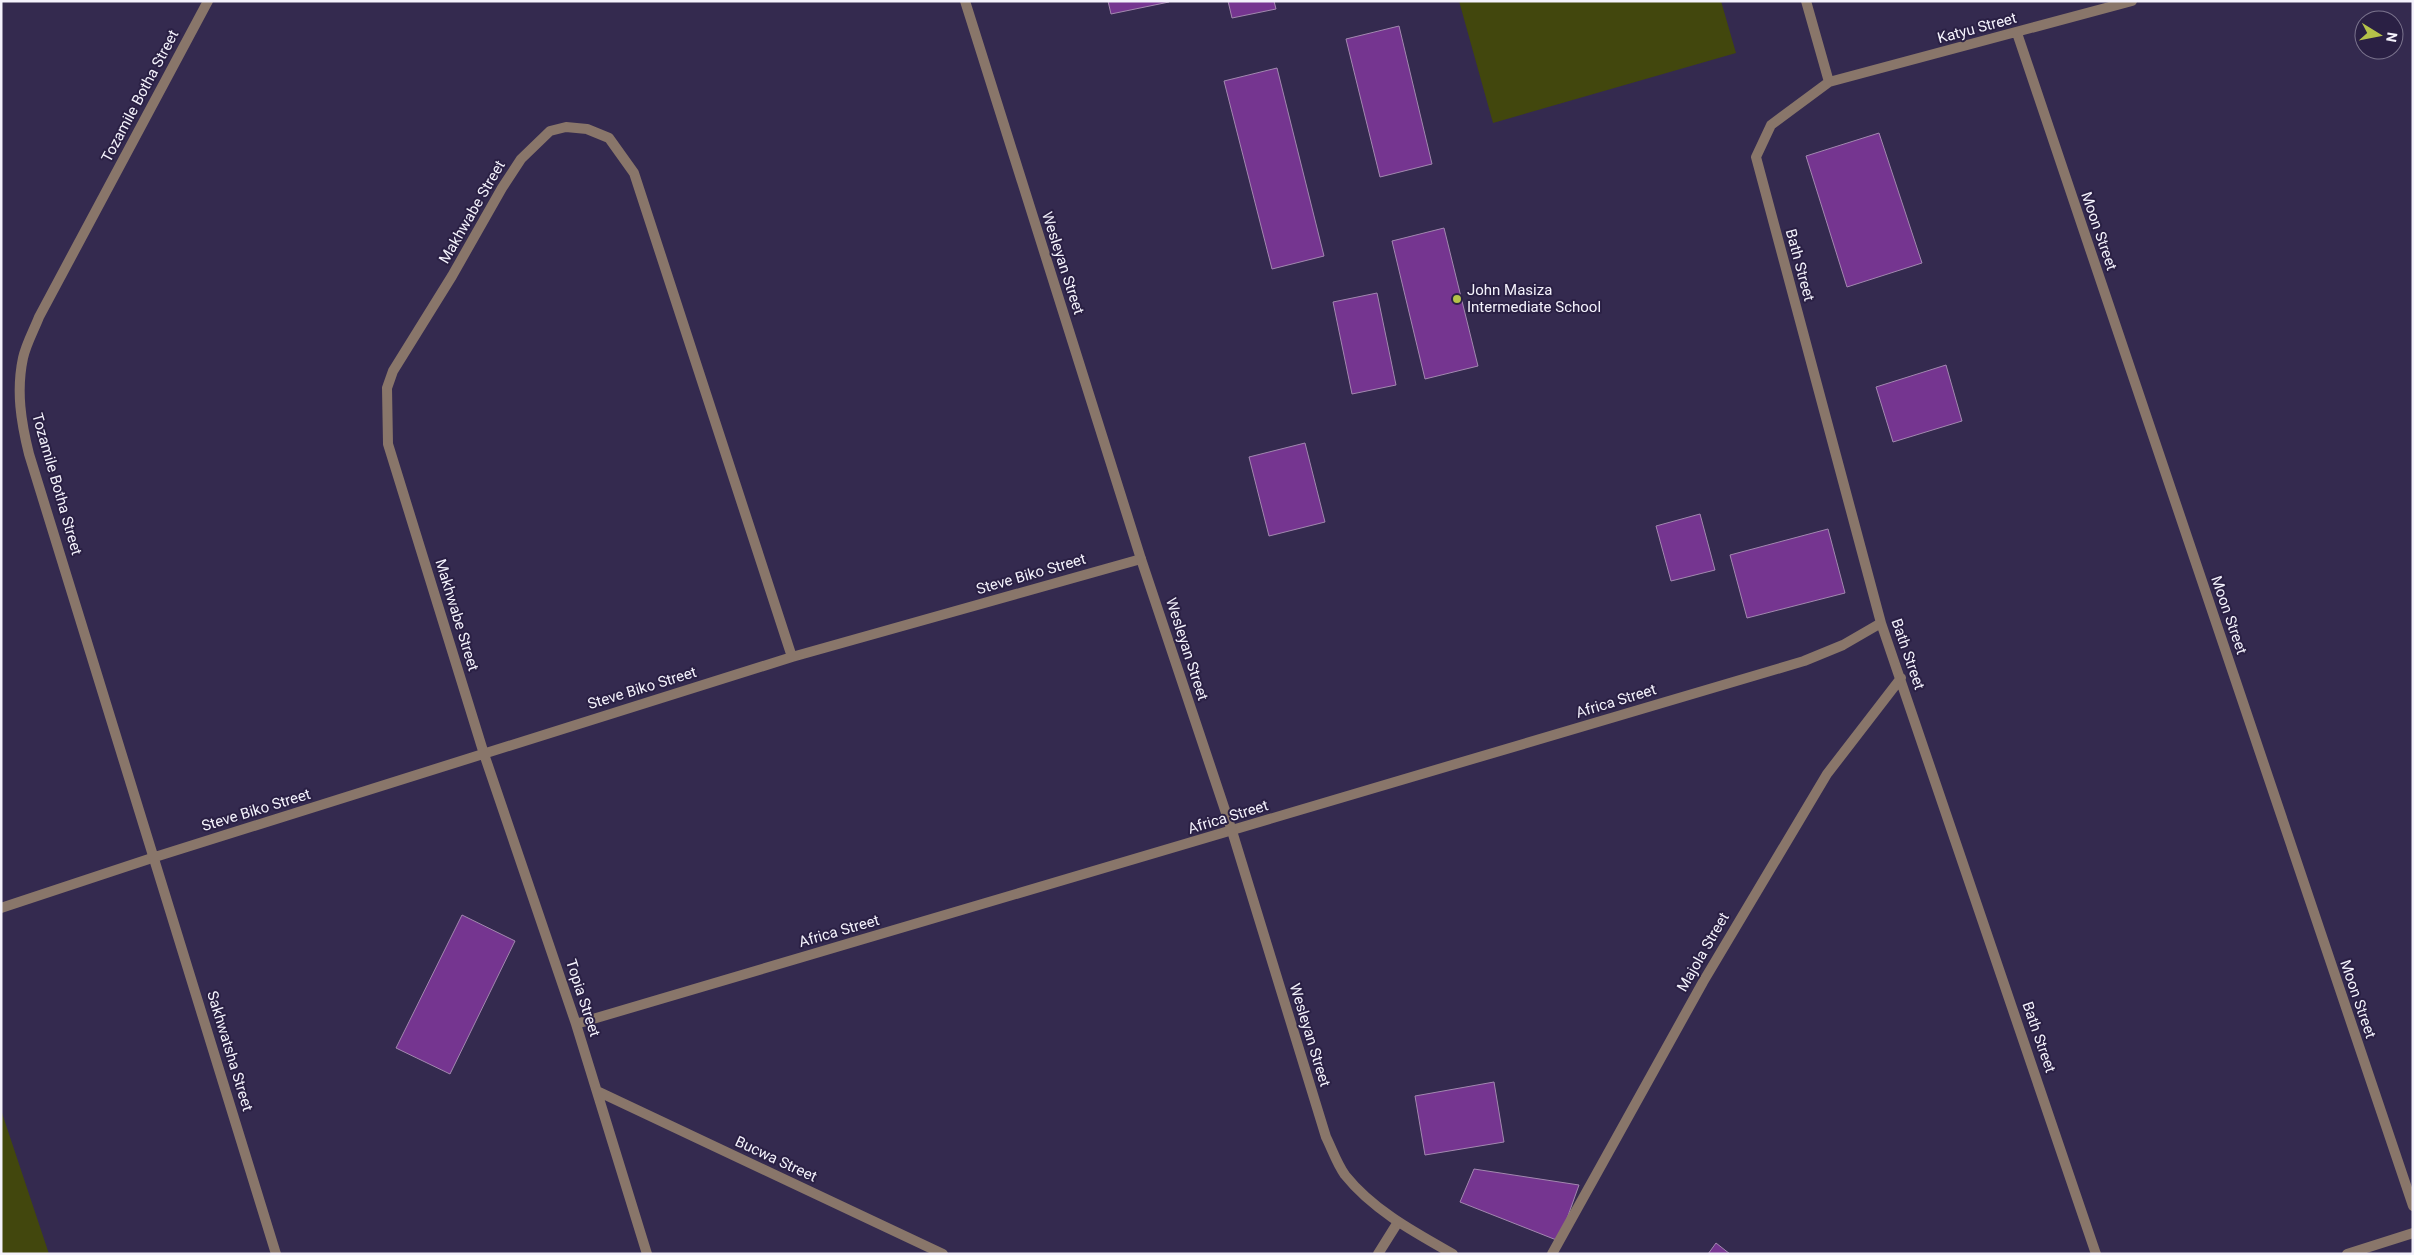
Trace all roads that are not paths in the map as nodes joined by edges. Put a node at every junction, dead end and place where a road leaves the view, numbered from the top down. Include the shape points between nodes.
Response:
1 (208, 1) edge
2 (965, 1) edge
3 (1806, 1) edge
4 (2132, 1) edge
5 (2017, 33) junction
6 (1829, 82) junction
7 (1141, 559) junction
8 (1881, 623) junction
9 (792, 657) junction
10 (1901, 678) junction
11 (484, 754) junction
12 (1232, 831) junction
13 (155, 857) junction
14 (1, 908) edge
15 (576, 1024) junction
16 (597, 1091) junction
17 (2413, 1206) edge
18 (1398, 1222) junction
19 (2413, 1233) edge
20 (276, 1254) edge
21 (648, 1254) edge
22 (943, 1254) edge
23 (1378, 1254) edge
24 (1453, 1254) edge
25 (1552, 1254) edge
26 (2096, 1254) edge
27 (2347, 1254) edge

1 - 13 street, Tozamile Botha Street via 39,317 24,356 20,386 20,417 29,454
2 - 7 street, Wesleyan Street
3 - 6 street
4 - 5 street, Katyu Street
5 - 6 street, Katyu Street
5 - 17 street, Moon Street
6 - 8 street, Bath Street via 1771,125 1756,157
7 - 9 street, Steve Biko Street
7 - 12 street, Wesleyan Street
8 - 10 street, Bath Street
8 - 12 street, Africa Street via 1843,645 1804,661
9 - 11 street, Steve Biko Street
9 - 11 street, Makhwabe Street via 634,173 609,138 586,129 566,127 550,131 521,159 502,188 393,371 387,388 388,444
10 - 25 street, Majola Street via 1826,774 1703,982
10 - 26 street, Bath Street
11 - 13 street, Steve Biko Street
11 - 15 street, Topia Street
12 - 15 street, Africa Street
12 - 18 street, Wesleyan Street via 1326,1137 1344,1173
13 - 14 street, Steve Biko Street
13 - 20 street, Sakhwatsha Street
15 - 16 street, Topia Street
16 - 21 street, Topia Street
16 - 22 street, Bucwa Street
18 - 23 street
18 - 24 street, Wesleyan Street
19 - 27 street

